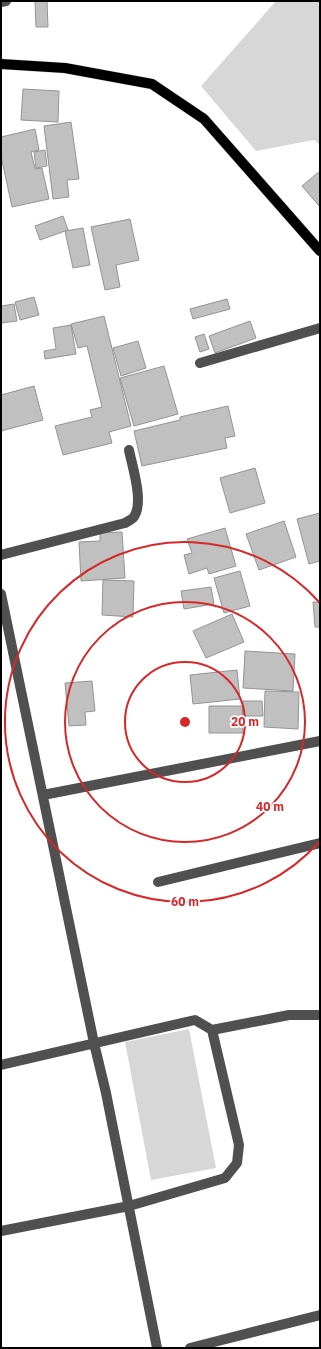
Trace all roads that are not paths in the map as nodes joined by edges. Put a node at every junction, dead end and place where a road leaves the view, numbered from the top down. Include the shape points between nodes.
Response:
1 (6, 1) edge
2 (1, 2) edge
3 (1, 64) edge
4 (320, 251) edge
5 (320, 328) edge
6 (200, 363) dead end
7 (129, 450) dead end
8 (1, 555) edge
9 (1, 594) edge
10 (320, 741) edge
11 (43, 795) junction
12 (320, 843) edge
13 (158, 882) dead end
14 (320, 1015) edge
15 (212, 1030) junction
16 (94, 1042) junction
17 (1, 1065) edge
18 (129, 1206) junction
19 (1, 1231) edge
20 (320, 1315) edge
21 (157, 1348) edge
22 (190, 1348) edge

1 - 2 street
3 - 4 main road via 65,68 152,84 204,119
5 - 6 street
7 - 8 street via 139,498 133,519
9 - 11 street
10 - 11 street
11 - 16 street
12 - 13 street
14 - 15 street via 289,1015
15 - 16 street via 195,1020
15 - 18 street via 239,1145 237,1163 225,1178
16 - 17 street
16 - 18 street
18 - 19 street
18 - 21 street
20 - 22 street

